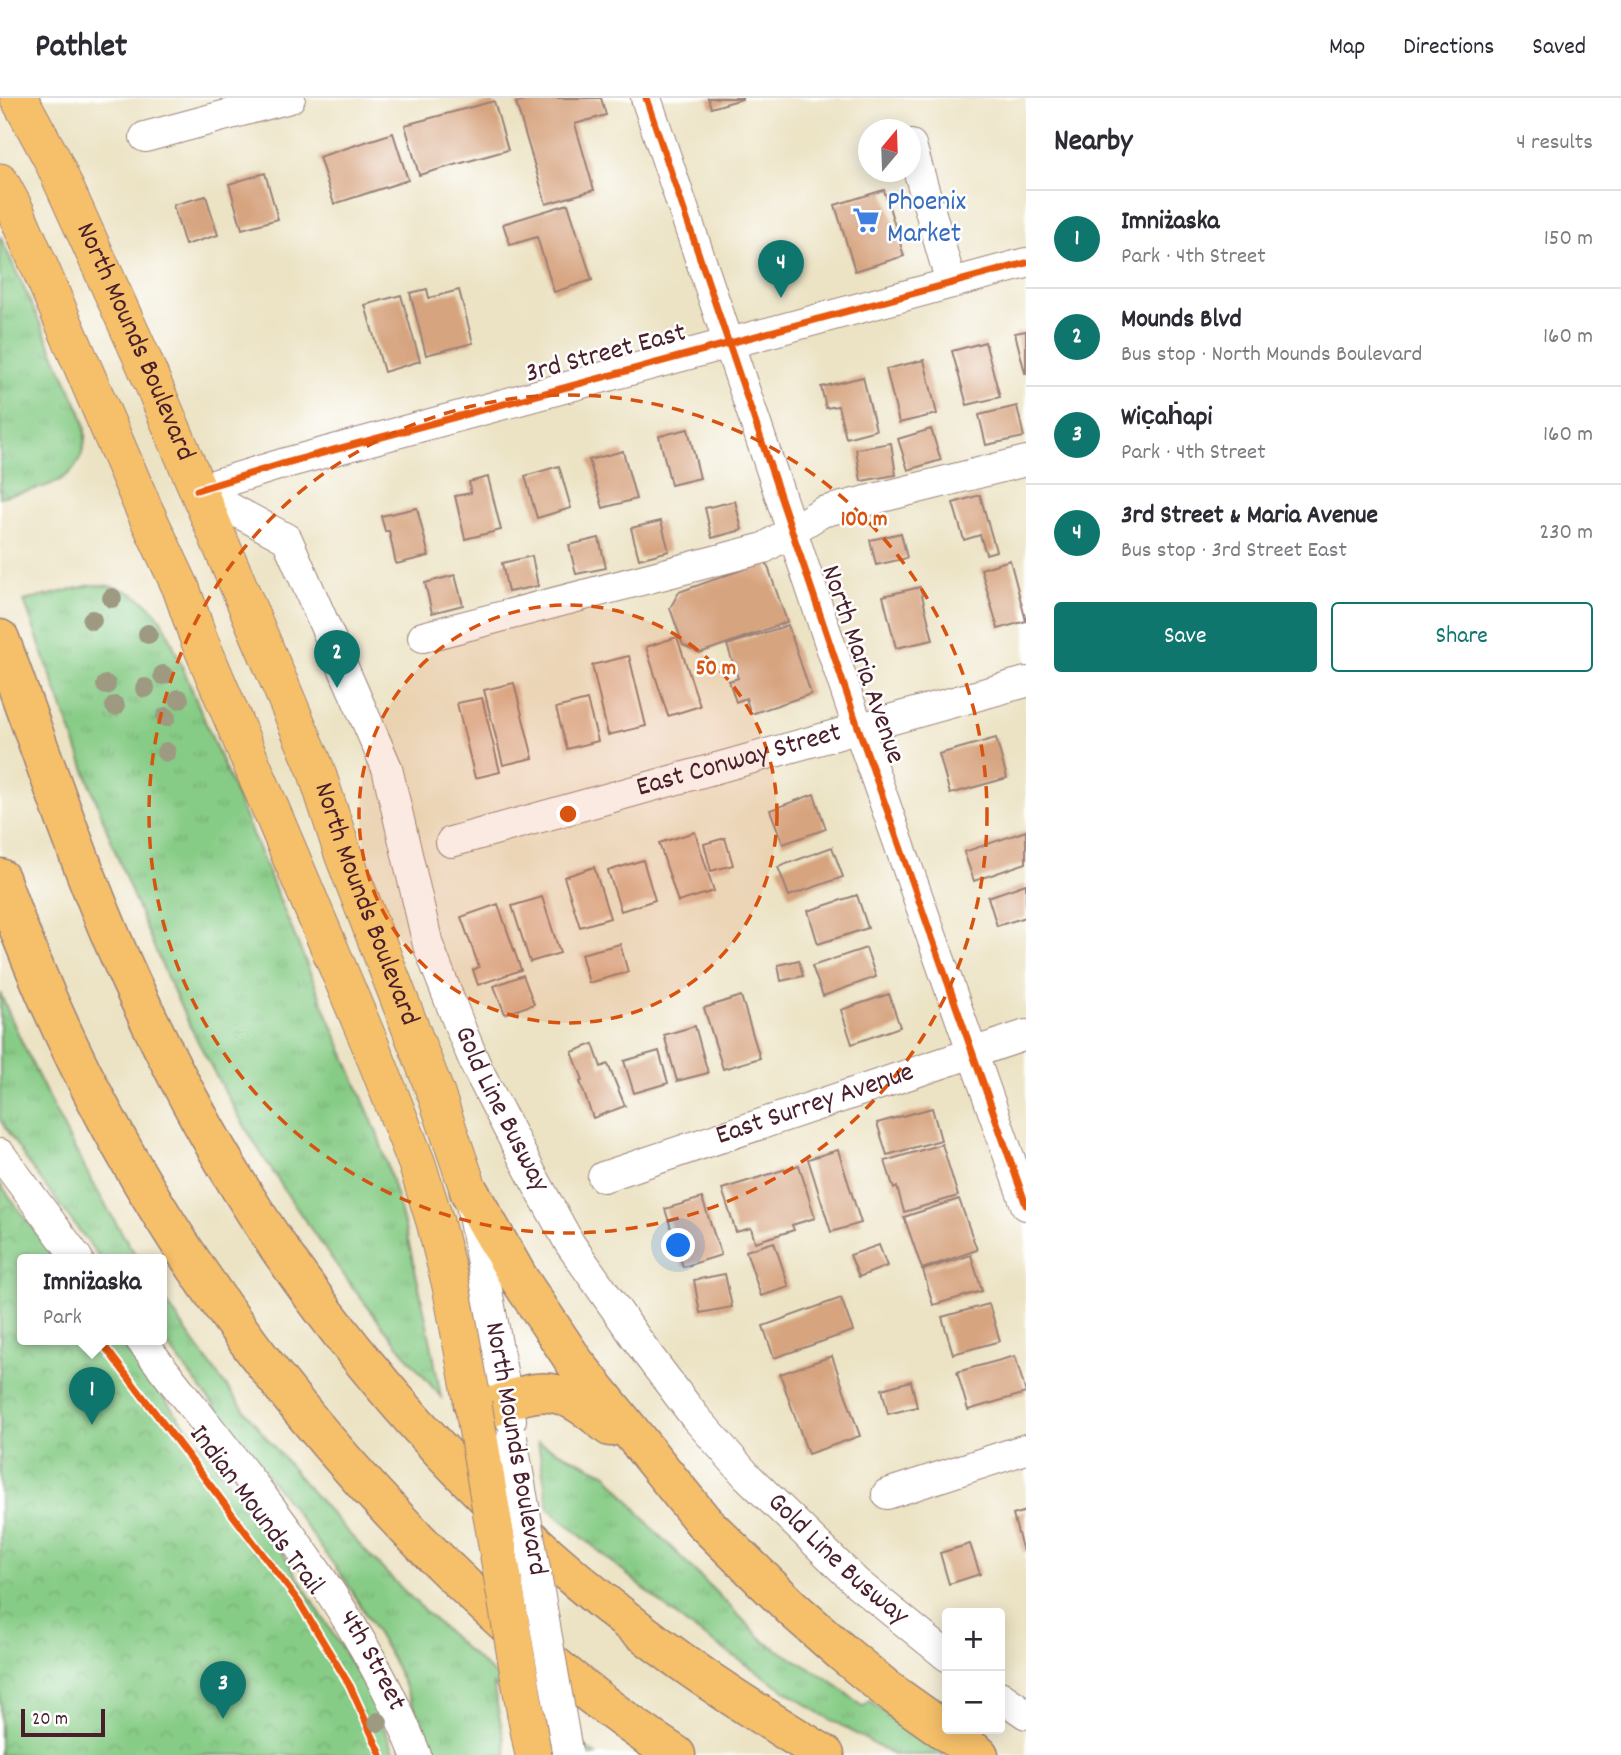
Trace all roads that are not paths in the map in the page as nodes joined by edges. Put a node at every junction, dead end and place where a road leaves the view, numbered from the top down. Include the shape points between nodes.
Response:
1 (19, 98) edge
2 (290, 98) edge
3 (646, 98) edge
4 (145, 137) dead end
5 (921, 180) edge
6 (0, 182) edge
7 (1026, 263) edge
8 (951, 283) junction
9 (729, 345) junction
10 (1026, 461) edge
11 (197, 490) junction
12 (144, 507) junction
13 (793, 530) junction
14 (423, 637) dead end
15 (0, 639) edge
16 (1026, 682) edge
17 (859, 730) junction
18 (451, 842) dead end
19 (0, 878) edge
20 (1026, 1035) edge
21 (974, 1052) junction
22 (0, 1154) edge
23 (603, 1177) dead end
24 (468, 1191) junction
25 (1026, 1205) edge
26 (74, 1254) edge
27 (145, 1345) edge
28 (490, 1402) junction
29 (1026, 1449) edge
30 (658, 1468) junction
31 (887, 1494) dead end
32 (942, 1652) edge
33 (1005, 1699) edge
34 (1026, 1714) edge
35 (556, 1754) edge
36 (416, 1755) edge
37 (676, 1755) edge
38 (825, 1755) edge
39 (979, 1755) edge

1 - 11 main road, North Mounds Boulevard via 52,159
2 - 4 street
3 - 9 street, North Maria Avenue
5 - 8 street
6 - 12 main road, North Mounds Boulevard
7 - 8 street, 3rd Street East
8 - 9 street, 3rd Street East
9 - 11 street, 3rd Street East
9 - 13 street, North Maria Avenue
10 - 13 street via 822,512
11 - 12 main road
11 - 24 main road, North Mounds Boulevard via 315,767
11 - 32 street, Gold Line Busway via 287,539 387,768 428,945 455,1015 477,1068 570,1244 695,1417 747,1476 857,1583
12 - 28 main road, North Mounds Boulevard via 395,1105
13 - 14 street via 764,548
13 - 17 street, North Maria Avenue
15 - 38 highway via 136,991 240,1188 324,1311 447,1456 565,1570 698,1674
16 - 17 street, East Conway Street
17 - 18 street, East Conway Street
17 - 21 street, North Maria Avenue
19 - 37 highway via 59,1024 110,1127 232,1322 310,1423 468,1590 544,1658
20 - 21 street, East Surrey Avenue
21 - 23 street, East Surrey Avenue
21 - 25 street, North Maria Avenue
22 - 26 street
24 - 28 street, North Mounds Boulevard via 480,1262
24 - 30 highway via 569,1353
27 - 36 street, 4th Street via 326,1586 377,1670
28 - 30 highway via 542,1393 573,1399
28 - 35 street, North Mounds Boulevard, bridge via 512,1437
28 - 35 main road, North Mounds Boulevard, bridge via 526,1715
29 - 31 street
30 - 39 highway via 703,1521 794,1610 889,1691
33 - 34 street

